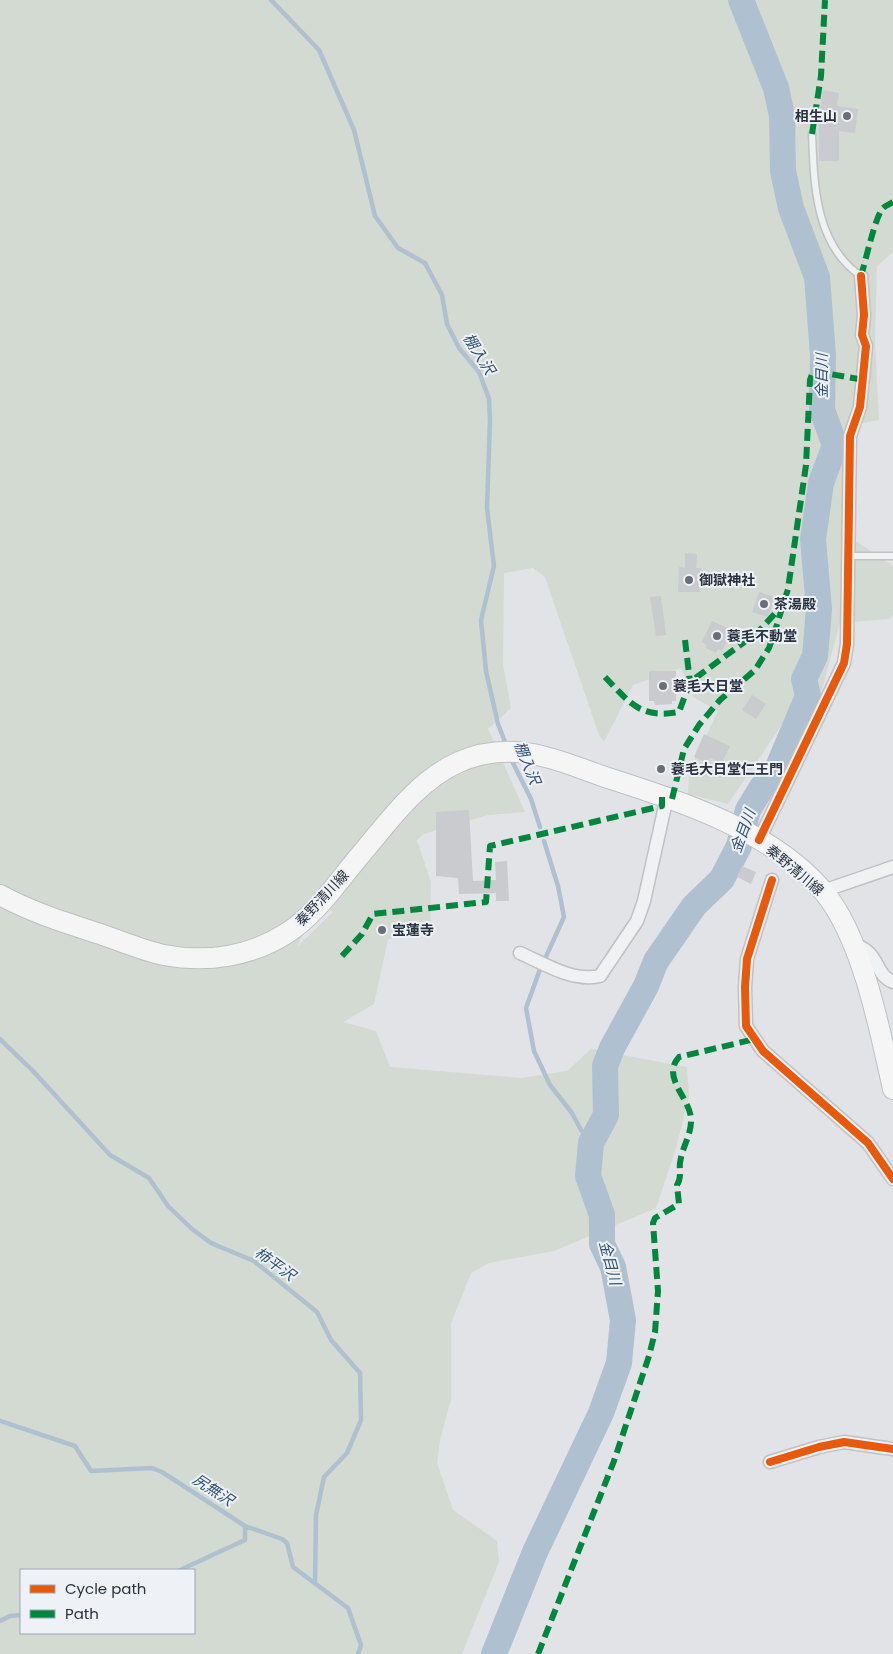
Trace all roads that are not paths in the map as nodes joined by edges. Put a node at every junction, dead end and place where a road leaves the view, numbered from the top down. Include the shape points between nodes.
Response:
1 (812, 134) dead end
2 (861, 276) joint
3 (848, 556) junction
4 (893, 556) edge
5 (667, 797) junction
6 (755, 837) junction
7 (893, 867) edge
8 (772, 880) dead end
9 (823, 891) junction
10 (0, 895) edge
11 (852, 944) junction
12 (520, 953) dead end
13 (893, 982) edge
14 (893, 1088) edge
15 (893, 1178) edge
16 (893, 1449) edge
17 (770, 1462) dead end

1 - 2 lane via 814,180 826,234 836,250
2 - 3 street via 862,335 866,346 860,407 850,436
3 - 4 lane
3 - 6 street via 844,662
5 - 6 main road, 秦野清川線
5 - 10 main road, 秦野清川線 via 554,759 517,752 496,752 460,762 442,771 403,805 310,914 288,933 244,954 210,958 163,955 30,911
5 - 12 street via 637,921 600,976 587,979 564,973
6 - 9 main road, 秦野清川線 via 783,856
7 - 9 street
8 - 15 street via 747,960 746,1026 763,1051 868,1143
9 - 11 main road, 秦野清川線
11 - 13 street via 870,951 884,975
11 - 14 main road, 秦野清川線 via 866,980
16 - 17 street via 844,1442

